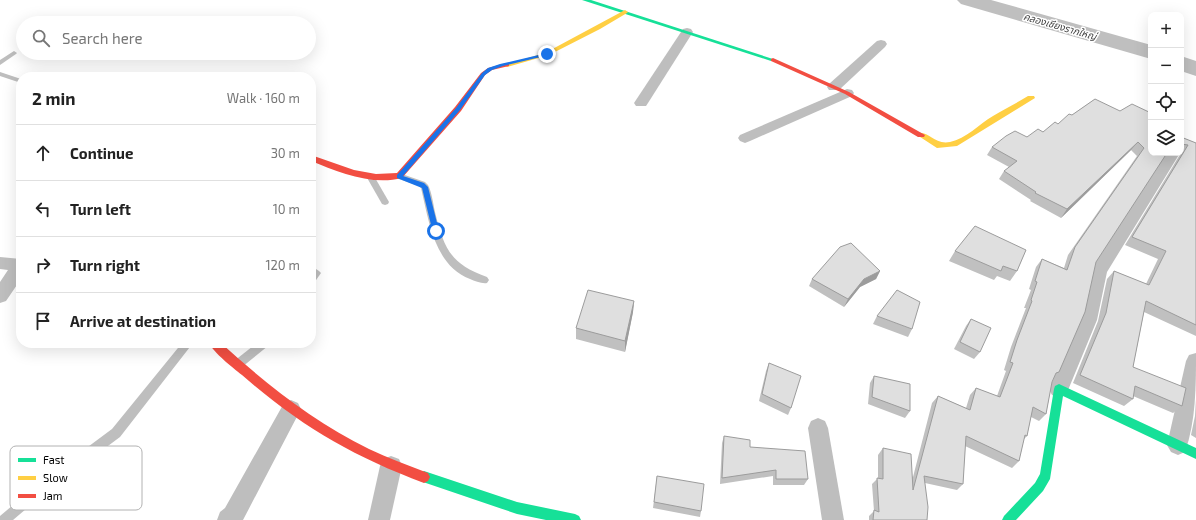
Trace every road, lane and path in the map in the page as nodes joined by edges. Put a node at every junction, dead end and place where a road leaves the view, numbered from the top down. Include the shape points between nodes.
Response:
1 (585, 0) edge
2 (625, 12) junction
3 (686, 32) junction
4 (881, 44) dead end
5 (14, 54) dead end
6 (0, 63) edge
7 (2, 74) edge
8 (16, 79) edge
9 (834, 87) junction
10 (847, 93) junction
11 (1031, 98) dead end
12 (641, 103) dead end
13 (745, 138) dead end
14 (1171, 156) edge
15 (316, 160) edge
16 (370, 176) junction
17 (399, 176) junction
18 (385, 202) dead end
19 (0, 263) edge
20 (16, 265) edge
21 (16, 272) edge
22 (484, 280) dead end
23 (0, 296) edge
24 (184, 348) edge
25 (219, 348) edge
26 (258, 348) edge
27 (1196, 362) edge
28 (237, 365) junction
29 (1060, 389) junction
30 (291, 409) junction
31 (818, 428) dead end
32 (98, 446) edge
33 (1187, 449) edge
34 (391, 466) junction
35 (16, 510) edge
36 (4, 520) edge
37 (228, 520) edge
38 (380, 520) edge
39 (575, 520) edge
40 (833, 520) edge
41 (1008, 520) edge

1 - 2 street
2 - 3 street
2 - 17 street via 547,54 490,69 483,74 458,109
3 - 9 street via 765,57
3 - 12 street
4 - 9 street
5 - 6 lane
7 - 8 lane
9 - 10 street
10 - 11 street via 938,146 944,147 974,134 994,118
10 - 13 street
14 - 29 street via 1099,271 1088,320
15 - 16 street via 340,170
16 - 17 street
16 - 18 lane
17 - 22 lane via 425,187 442,248 460,270
19 - 20 street
21 - 23 street
24 - 32 lane via 116,432
25 - 28 street
26 - 28 lane
27 - 33 street
28 - 30 street
29 - 33 street
29 - 41 street via 1046,475 1039,487
30 - 34 street via 333,437
30 - 37 street
31 - 40 street
34 - 38 street
34 - 39 street via 517,508
35 - 36 lane

